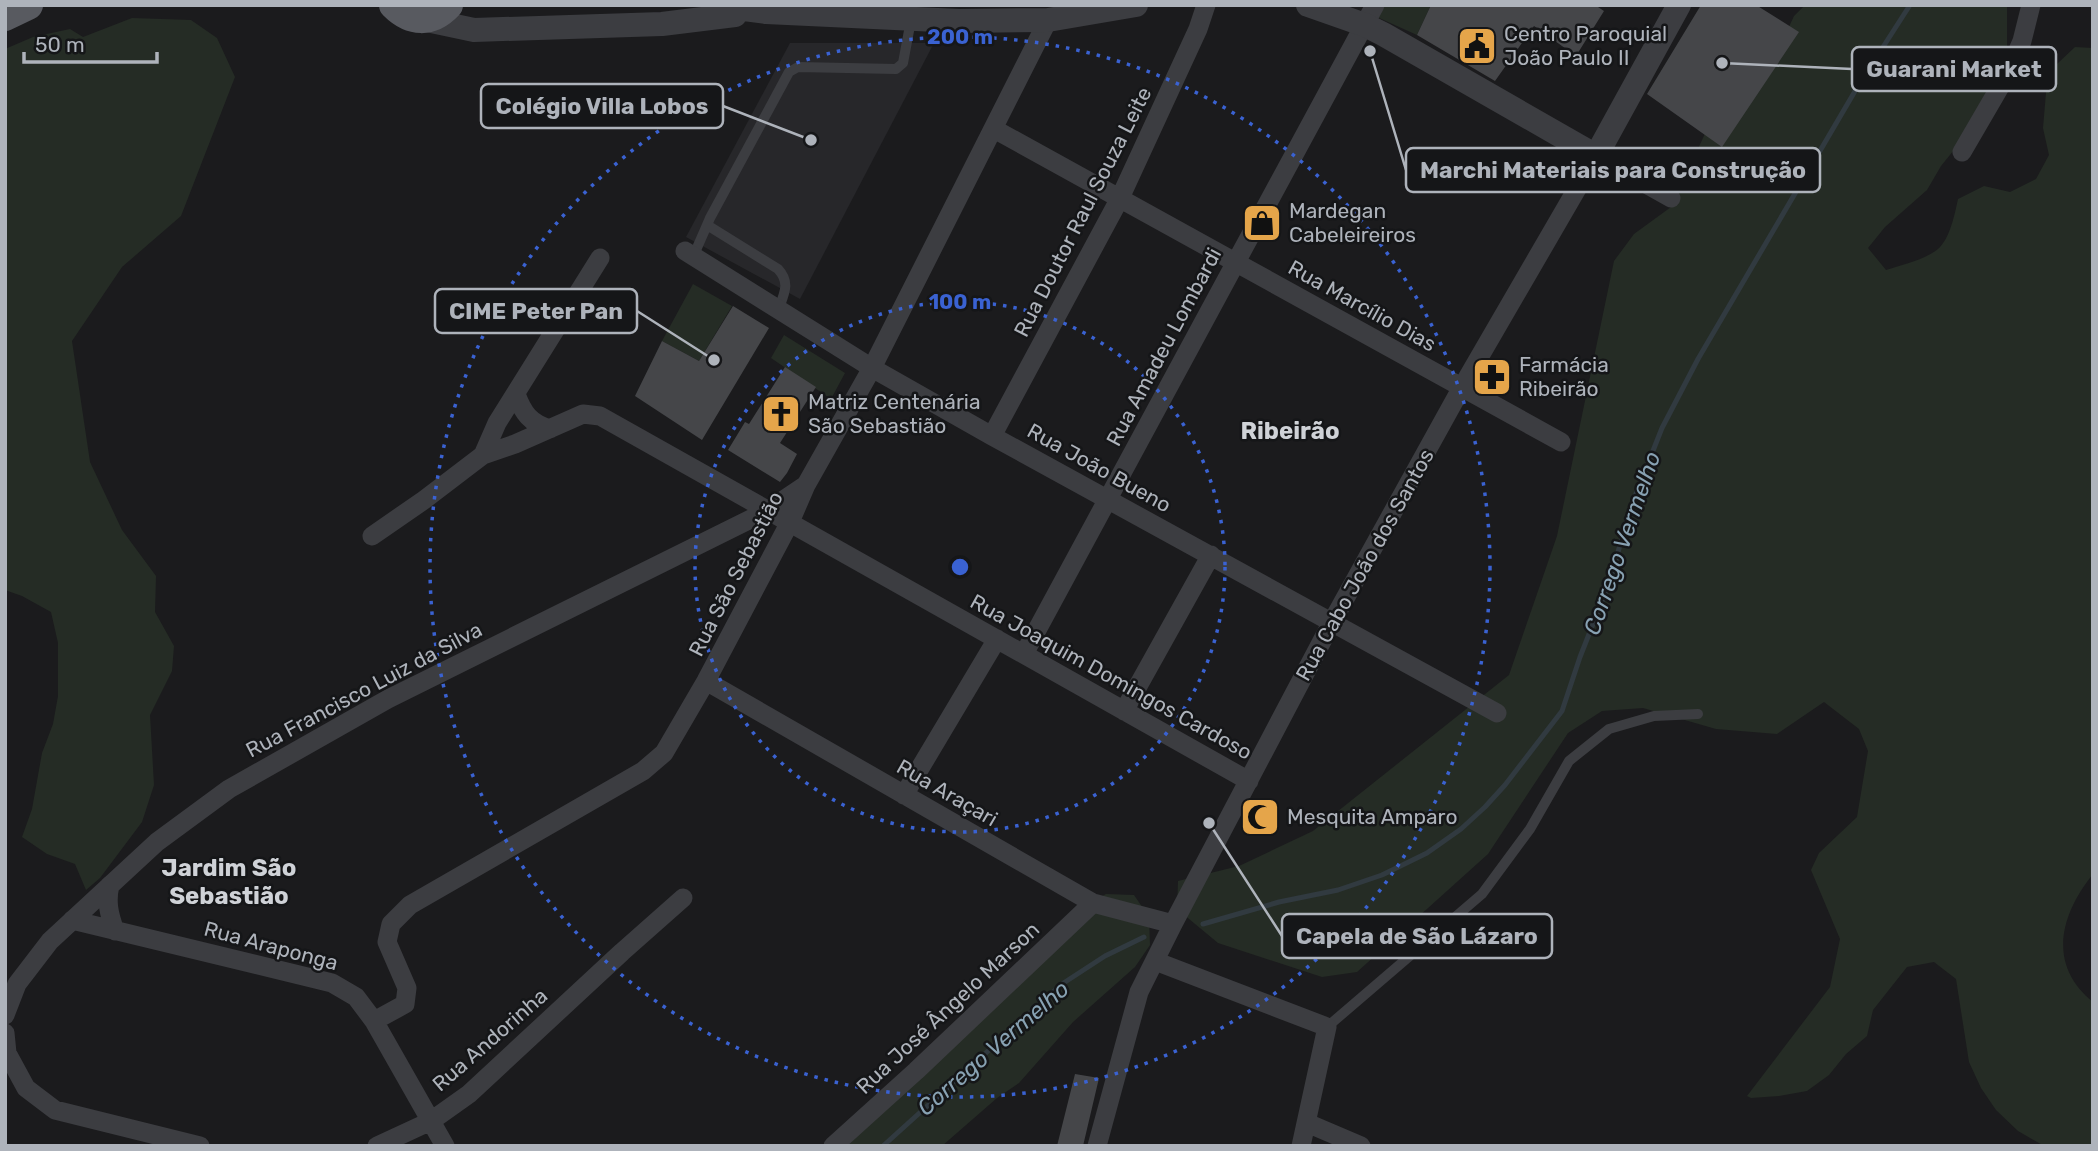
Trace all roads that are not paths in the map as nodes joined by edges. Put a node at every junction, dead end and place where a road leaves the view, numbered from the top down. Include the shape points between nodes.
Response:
1 (28, 5) edge
2 (449, 5) edge
3 (686, 5) edge
4 (713, 5) edge
5 (1136, 5) edge
6 (1206, 5) edge
7 (1308, 5) edge
8 (1679, 5) edge
9 (2031, 5) edge
10 (389, 6) edge
11 (794, 9) edge
12 (766, 12) junction
13 (1370, 15) edge
14 (5, 16) edge
15 (422, 19) junction
16 (911, 20) junction
17 (1048, 20) junction
18 (662, 24) junction
19 (994, 129) junction
20 (1962, 152) dead end
21 (1596, 156) junction
22 (1119, 198) junction
23 (1671, 198) dead end
24 (707, 225) junction
25 (689, 254) joint
26 (600, 258) dead end
27 (1236, 263) junction
28 (779, 308) junction
29 (873, 368) junction
30 (1462, 387) junction
31 (516, 394) junction
32 (550, 429) junction
33 (992, 436) junction
34 (1561, 442) dead end
35 (483, 456) junction
36 (807, 485) junction
37 (1108, 498) junction
38 (767, 511) junction
39 (790, 522) junction
40 (372, 536) dead end
41 (1211, 555) junction
42 (1332, 622) junction
43 (997, 639) junction
44 (1024, 654) junction
45 (706, 681) junction
46 (1124, 711) junction
47 (1497, 713) dead end
48 (1698, 714) dead end
49 (1249, 781) junction
50 (904, 795) junction
51 (110, 885) junction
52 (683, 898) dead end
53 (1093, 903) junction
54 (72, 920) junction
55 (1173, 925) junction
56 (116, 931) junction
57 (1154, 961) junction
58 (5, 1015) edge
59 (374, 1021) junction
60 (1327, 1027) junction
61 (5, 1033) edge
62 (431, 1121) junction
63 (1307, 1123) junction
64 (200, 1146) edge
65 (377, 1146) edge
66 (445, 1146) edge
67 (833, 1146) edge
68 (1097, 1146) edge
69 (1301, 1146) edge
70 (1361, 1146) edge

1 - 14 main road
2 - 15 main road via 440,14
3 - 18 street
4 - 12 street
5 - 17 street
6 - 22 street, Rua Doutor Raul Souza Leite
7 - 13 street
8 - 21 street, Rua Cabo João dos Santos
9 - 20 street via 2008,73
10 - 15 main road
11 - 12 street
11 - 16 street
12 - 18 street
13 - 21 street via 1413,50
13 - 27 street, Rua Amadeu Lombardi
15 - 18 street via 474,30
16 - 17 street
16 - 24 lane via 903,63 896,69 798,67 789,72
17 - 19 street, Rua São Sebastião
19 - 22 street, Rua Marcílio Dias
19 - 29 street, Rua São Sebastião
21 - 23 street
21 - 30 street, Rua Cabo João dos Santos
22 - 27 street, Rua Marcílio Dias
22 - 33 street, Rua Doutor Raul Souza Leite
24 - 25 lane
24 - 28 lane via 785,276 787,288
25 - 28 street, Rua João Bueno
26 - 31 street
27 - 30 street, Rua Marcílio Dias
27 - 37 street, Rua Amadeu Lombardi
28 - 29 street, Rua João Bueno
29 - 33 street, Rua João Bueno
29 - 36 street, Rua São Sebastião
30 - 34 street, Rua Marcílio Dias
30 - 42 street, Rua Cabo João dos Santos
31 - 32 street via 530,420
31 - 35 street
32 - 35 street, Rua Joaquim Domingos Cardoso
32 - 38 street, Rua Joaquim Domingos Cardoso via 583,414 600,416
33 - 37 street, Rua João Bueno
35 - 40 street
36 - 38 street, Rua Francisco Luiz da Silva
36 - 39 street, Rua São Sebastião
37 - 41 street, Rua João Bueno
37 - 44 street, Rua Amadeu Lombardi
38 - 39 street, Rua Joaquim Domingos Cardoso
38 - 51 street, Rua Francisco Luiz da Silva via 388,698 229,789 157,842
39 - 43 street, Rua Joaquim Domingos Cardoso
39 - 45 street, Rua São Sebastião
41 - 42 street, Rua João Bueno
41 - 46 street
42 - 47 street, Rua João Bueno
42 - 49 street, Rua Cabo João dos Santos
43 - 44 street, Rua Joaquim Domingos Cardoso
43 - 50 street
44 - 46 street, Rua Joaquim Domingos Cardoso
45 - 50 street, Rua Araçari
45 - 59 street, Rua São Sebastião via 664,753 643,771 410,905 391,924 387,942 407,988 404,1004
46 - 49 street, Rua Joaquim Domingos Cardoso
48 - 60 lane via 1654,716 1609,729 1569,761 1530,830 1482,894
49 - 55 street, Rua Cabo João dos Santos
50 - 53 street, Rua Araçari
51 - 54 street, Rua Francisco Luiz da Silva
51 - 56 street via 108,911
52 - 62 street, Rua Andorinha via 469,1094
53 - 55 street, Rua Araçari
53 - 67 street, Rua José Ângelo Marson
54 - 56 street, Rua Araponga
54 - 58 street, Rua Francisco Luiz da Silva via 17,984
55 - 57 street, Rua Cabo João dos Santos
56 - 59 street, Rua Araponga via 332,983 356,997
57 - 60 street
57 - 68 street, Rua Cabo João dos Santos via 1139,992
59 - 62 street, Rua Araponga
60 - 63 street
61 - 64 street via 7,1053 26,1088 55,1110
62 - 65 street, Rua Andorinha
62 - 66 street, Rua Araponga
63 - 69 street
63 - 70 street

